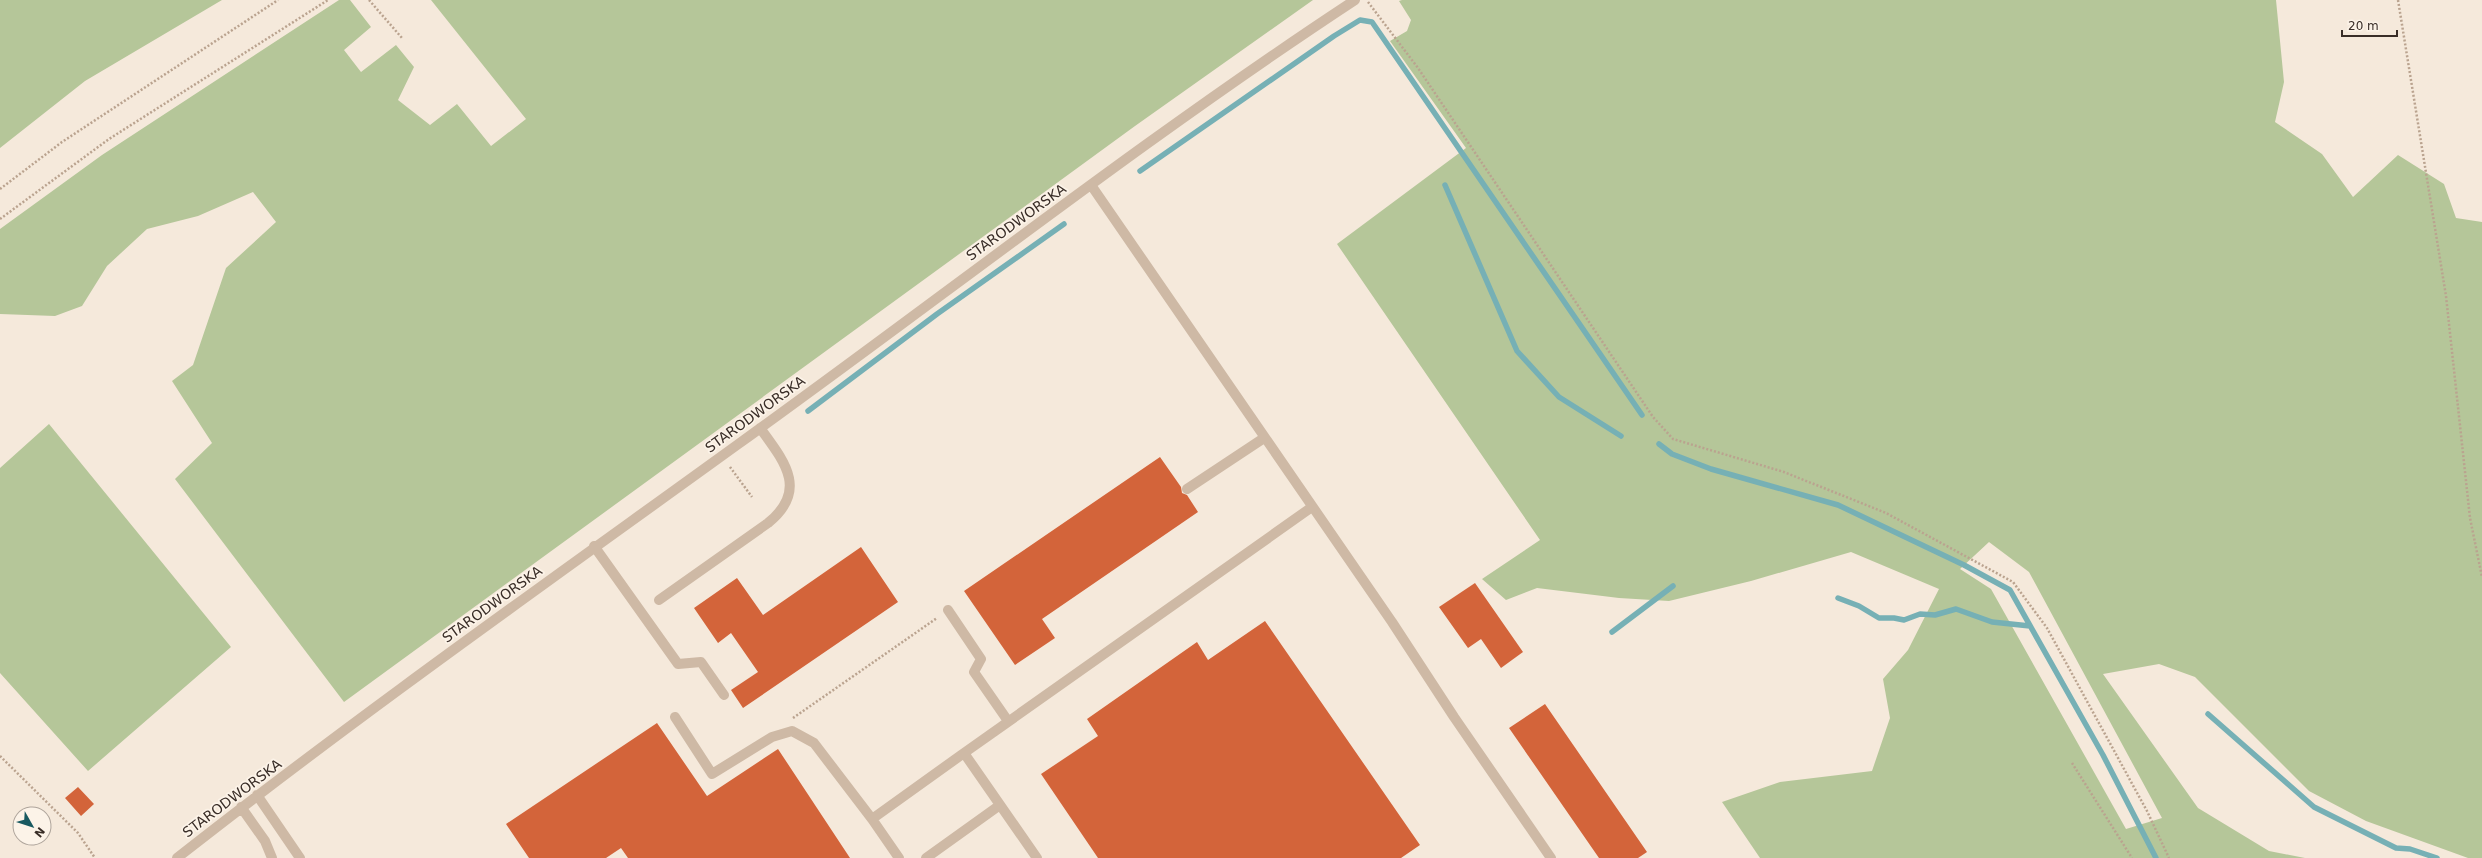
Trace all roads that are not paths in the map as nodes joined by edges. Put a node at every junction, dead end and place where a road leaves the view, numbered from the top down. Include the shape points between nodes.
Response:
1 (1355, 0) edge
2 (1091, 185) junction
3 (760, 428) junction
4 (1264, 438) junction
5 (1187, 488) dead end
6 (1312, 507) junction
7 (594, 546) junction
8 (659, 600) dead end
9 (948, 610) road end
10 (724, 695) dead end
11 (675, 717) dead end
12 (1008, 721) junction
13 (964, 753) junction
14 (257, 795) junction
15 (1000, 805) junction
16 (241, 807) junction
17 (872, 818) junction
18 (176, 858) edge
19 (272, 858) edge
20 (300, 858) edge
21 (899, 858) edge
22 (926, 858) edge
23 (1037, 858) edge
24 (1551, 858) edge

1 - 2 street, STARODWORSKA via 1245,72
2 - 3 street, STARODWORSKA
2 - 4 street
3 - 7 street, STARODWORSKA
3 - 8 street via 787,465 790,477 788,501 780,514
4 - 5 street
4 - 6 street
6 - 12 street
6 - 24 street
7 - 10 street via 678,664 702,662
7 - 14 street, STARODWORSKA
9 - 12 street via 981,659 974,672
11 - 17 street via 712,774 772,737 792,732 814,743
12 - 13 street
13 - 15 street
13 - 17 street
14 - 16 street, STARODWORSKA
14 - 20 street
15 - 22 street
15 - 23 street
16 - 18 street, STARODWORSKA
16 - 19 street via 265,841
17 - 21 street

